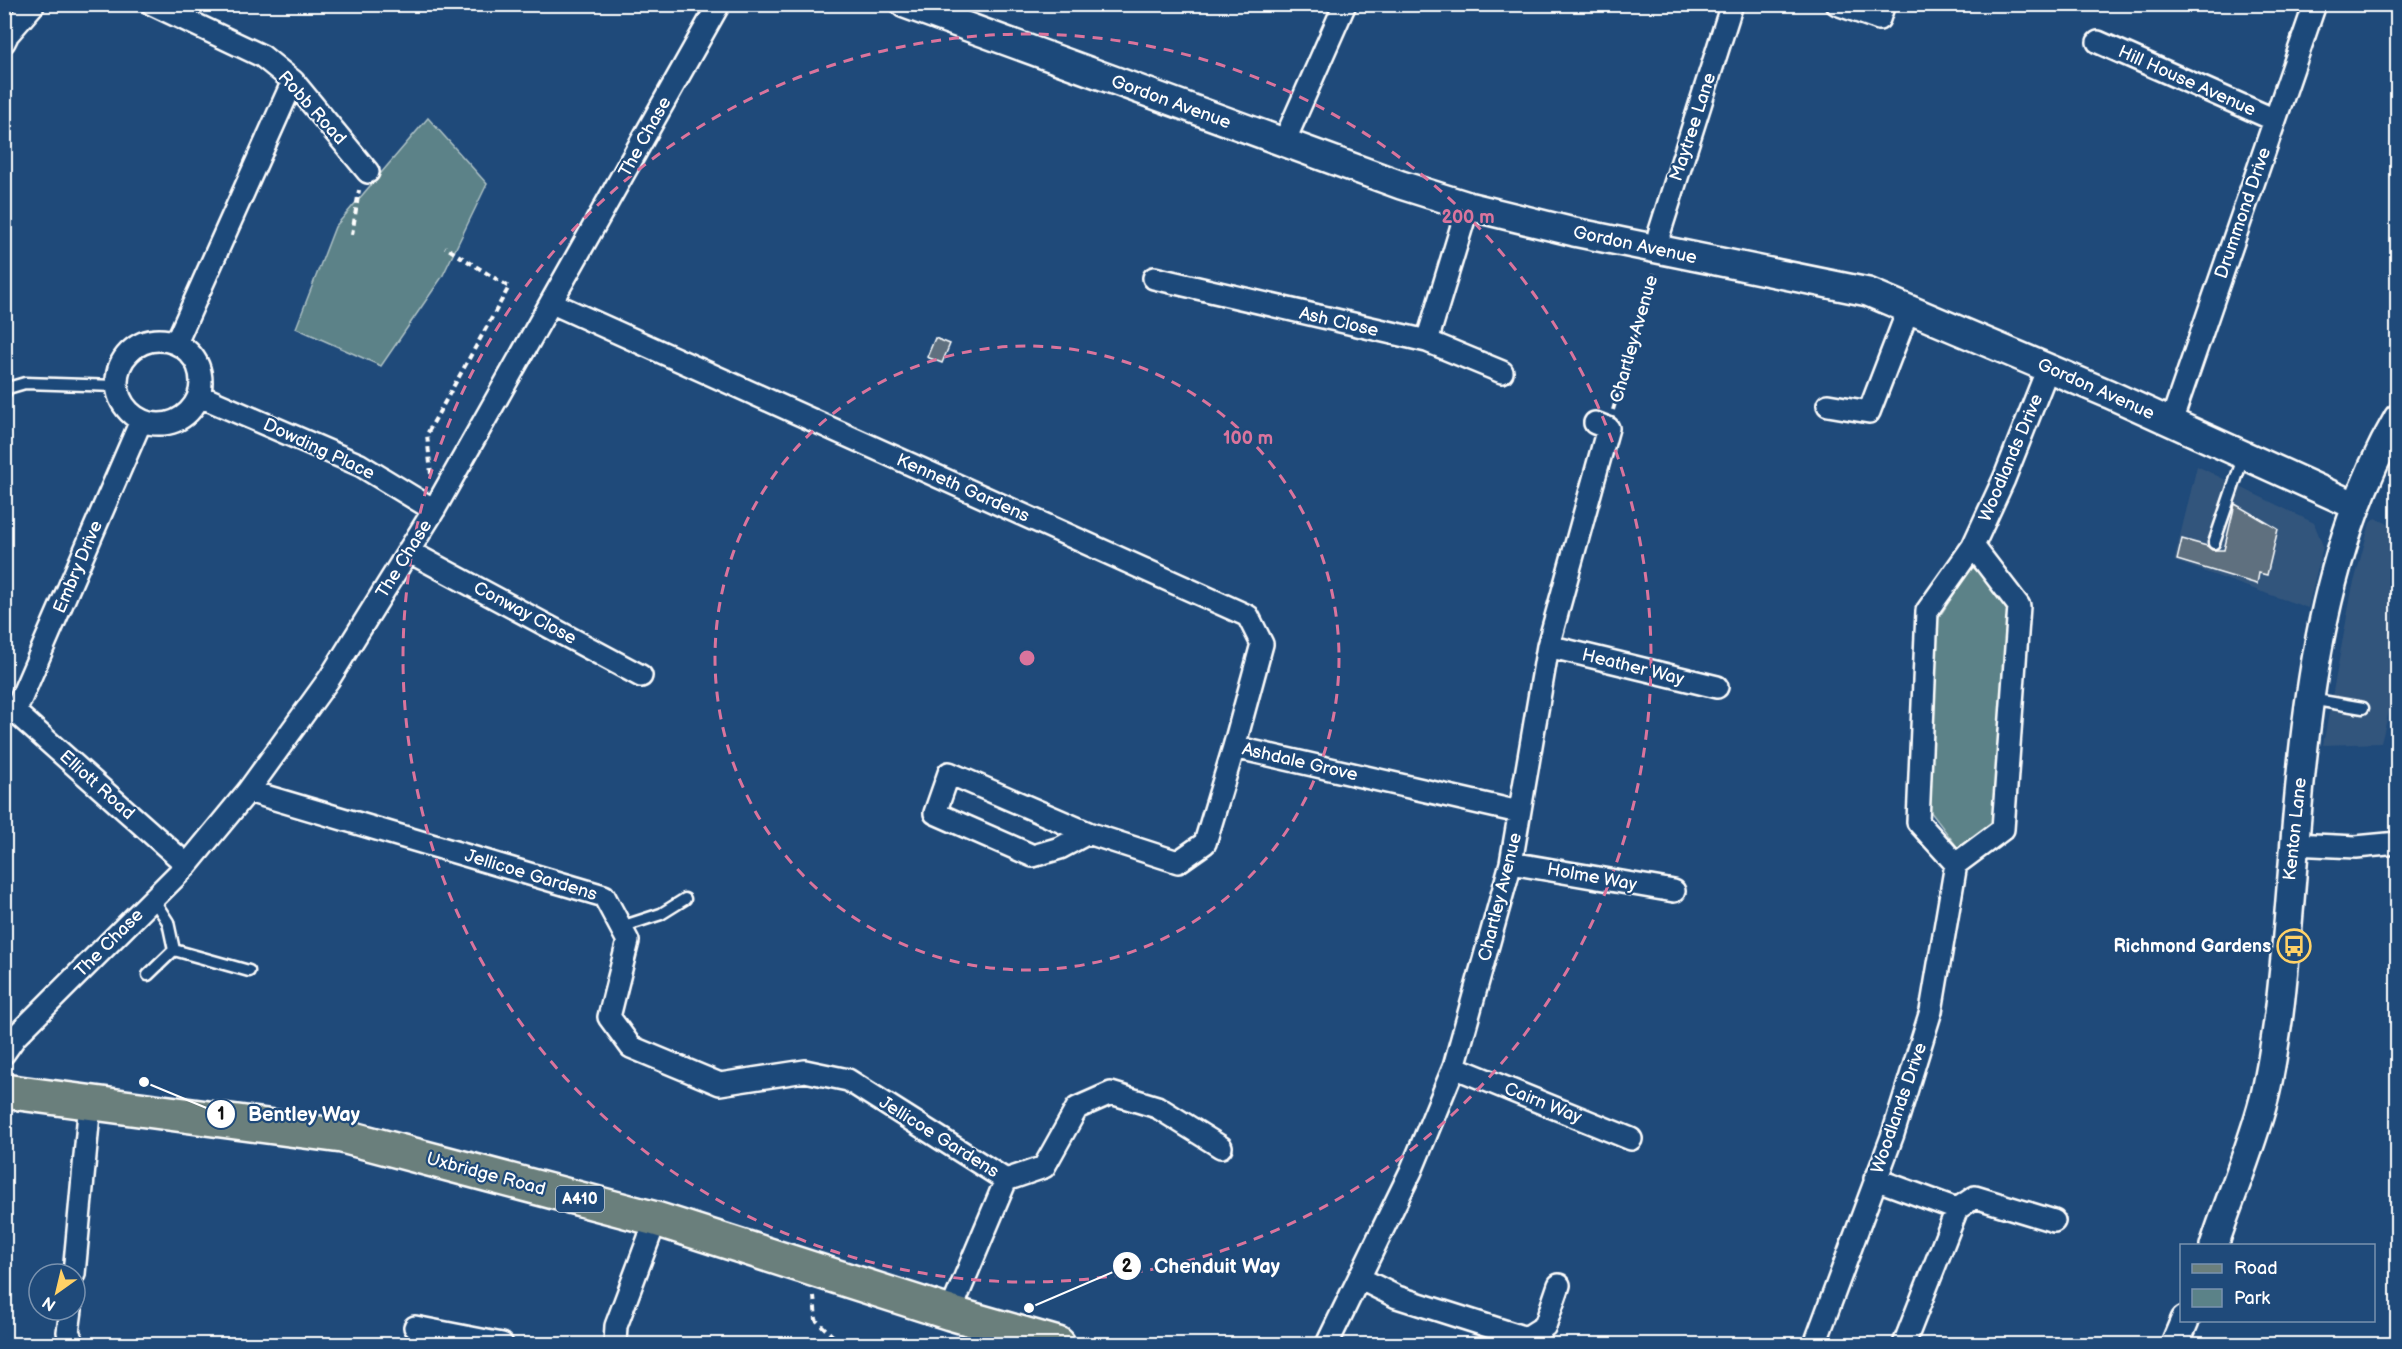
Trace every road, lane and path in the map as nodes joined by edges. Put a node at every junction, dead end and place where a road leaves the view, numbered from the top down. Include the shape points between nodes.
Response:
1 (34, 4) edge
2 (152, 4) edge
3 (719, 4) edge
4 (905, 4) edge
5 (1345, 4) edge
6 (1732, 4) edge
7 (1837, 4) edge
8 (1884, 4) edge
9 (2315, 4) edge
10 (6, 36) edge
11 (2098, 42) dead end
12 (293, 81) junction
13 (2275, 120) junction
14 (1284, 142) junction
15 (365, 169) joint
16 (1468, 206) junction
17 (352, 235) dead end
18 (445, 247) dead end
19 (1660, 251) junction
20 (1154, 278) dead end
21 (552, 303) junction
22 (1909, 308) junction
23 (1427, 341) junction
24 (176, 343) junction
25 (2048, 368) junction
26 (1502, 372) dead end
27 (116, 386) junction
28 (4, 394) edge
29 (200, 396) junction
30 (1828, 405) dead end
31 (2397, 418) edge
32 (141, 421) junction
33 (2171, 422) junction
34 (1601, 426) joint
35 (2244, 455) junction
36 (2354, 506) junction
37 (434, 510) junction
38 (2214, 543) dead end
39 (1973, 546) junction
40 (408, 551) junction
41 (1548, 646) junction
42 (641, 676) dead end
43 (1717, 687) dead end
44 (2310, 699) junction
45 (2363, 708) dead end
46 (10, 710) edge
47 (1234, 747) junction
48 (248, 791) junction
49 (1519, 812) junction
50 (1088, 833) junction
51 (2397, 843) edge
52 (2293, 844) junction
53 (1511, 863) junction
54 (1956, 864) junction
55 (187, 865) junction
56 (1674, 891) dead end
57 (153, 899) junction
58 (685, 899) dead end
59 (621, 927) junction
60 (174, 950) junction
61 (249, 971) dead end
62 (148, 975) dead end
63 (4, 1053) edge
64 (1454, 1067) junction
65 (4, 1091) edge
66 (90, 1102) junction
67 (1631, 1139) dead end
68 (1221, 1147) dead end
69 (1875, 1179) junction
70 (1006, 1180) junction
71 (1957, 1209) junction
72 (656, 1219) junction
73 (2054, 1221) dead end
74 (2214, 1244) edge
75 (75, 1262) edge
76 (823, 1272) junction
77 (1359, 1278) junction
78 (1559, 1285) dead end
79 (950, 1313) junction
80 (69, 1322) edge
81 (2184, 1322) edge
82 (415, 1327) dead end
83 (74, 1344) edge
84 (502, 1344) edge
85 (615, 1344) edge
86 (841, 1344) edge
87 (869, 1344) edge
88 (883, 1344) edge
89 (1053, 1344) edge
90 (1327, 1344) edge
91 (1815, 1344) edge
92 (1904, 1344) edge
93 (2175, 1344) edge

1 - 10 street
2 - 12 street, Robb Road via 262,56
3 - 21 street, The Chase
4 - 14 street, Gordon Avenue
5 - 14 street
6 - 19 street, Maytree Lane via 1659,234
7 - 8 street via 1879,19
9 - 13 street, Drummond Drive
11 - 13 street, Hill House Avenue
12 - 15 street, Robb Road
12 - 24 street
13 - 33 street, Drummond Drive
14 - 16 street, Gordon Avenue
15 - 17 path
16 - 19 street, Gordon Avenue
16 - 23 street
18 - 37 path via 509,287 427,434
19 - 22 street, Gordon Avenue via 1868,292
19 - 34 path, Chartley Avenue
20 - 23 street, Ash Close
21 - 37 street, The Chase
21 - 47 street, Kenneth Gardens via 1248,616 1262,644
22 - 25 street, Gordon Avenue
22 - 30 street via 1869,412
23 - 26 street, Ash Close
24 - 27 street via 151,340 137,345 118,368
24 - 29 street via 197,363
25 - 33 street, Gordon Avenue
25 - 39 street, Woodlands Drive
27 - 28 lane via 25,383 8,388
27 - 32 street via 120,400
29 - 32 street via 190,412 178,420 164,424
29 - 37 street, Dowding Place via 360,465
31 - 36 street, Kenton Lane
32 - 46 street, Embry Drive
33 - 35 street, Gordon Avenue
34 - 41 street, Chartley Avenue
35 - 36 street, Gordon Avenue
35 - 38 lane
36 - 44 street, Kenton Lane
37 - 40 street, The Chase
39 - 54 street, Woodlands Drive via 1927,611 1918,822
39 - 54 street via 2019,606 2003,829
40 - 42 street, Conway Close
40 - 48 street, The Chase via 329,680
41 - 43 street, Heather Way
41 - 49 street, Chartley Avenue
44 - 45 lane
44 - 52 street, Kenton Lane
46 - 55 street, Elliott Road
47 - 49 street, Ashdale Grove
47 - 50 street, Ashdale Grove via 1205,843 1178,862
48 - 55 street, The Chase
48 - 59 street, Jellicoe Gardens via 604,896
49 - 53 street, Chartley Avenue
50 - 50 street, Ashdale Grove via 949,773 934,813 1033,856 1060,848
51 - 52 street
52 - 74 street, Kenton Lane via 2279,1015 2264,1099
53 - 56 street, Holme Way
53 - 64 street, Chartley Avenue
54 - 69 street, Woodlands Drive via 1931,1011
55 - 57 street, The Chase
57 - 60 lane via 168,922
57 - 63 street, The Chase via 16,1036
58 - 59 lane via 661,914
59 - 70 street, Jellicoe Gardens via 628,940 609,1017 631,1047 720,1084 805,1071 848,1080
60 - 61 lane
60 - 62 lane
64 - 67 street, Cairn Way
64 - 77 street, Chartley Avenue via 1412,1171
65 - 66 main road, Uxbridge Road / A410
66 - 72 main road, Uxbridge Road / A410 via 342,1136
66 - 75 street
68 - 70 street, Jellicoe Gardens via 1157,1107 1111,1093 1077,1108 1044,1167
69 - 71 street
69 - 91 street, Woodlands Drive
70 - 79 street, Jellicoe Gardens
71 - 73 street via 1975,1197
71 - 92 street
72 - 76 main road, Uxbridge Road / A410
72 - 85 street via 616,1326
76 - 79 main road, Uxbridge Road / A410
76 - 86 path via 814,1296 816,1320
77 - 78 street via 1397,1297 1526,1338 1545,1326
77 - 90 street, Chartley Avenue
79 - 89 main road, Uxbridge Road / A410
80 - 83 street via 68,1332
81 - 93 street
82 - 84 street
87 - 88 path

